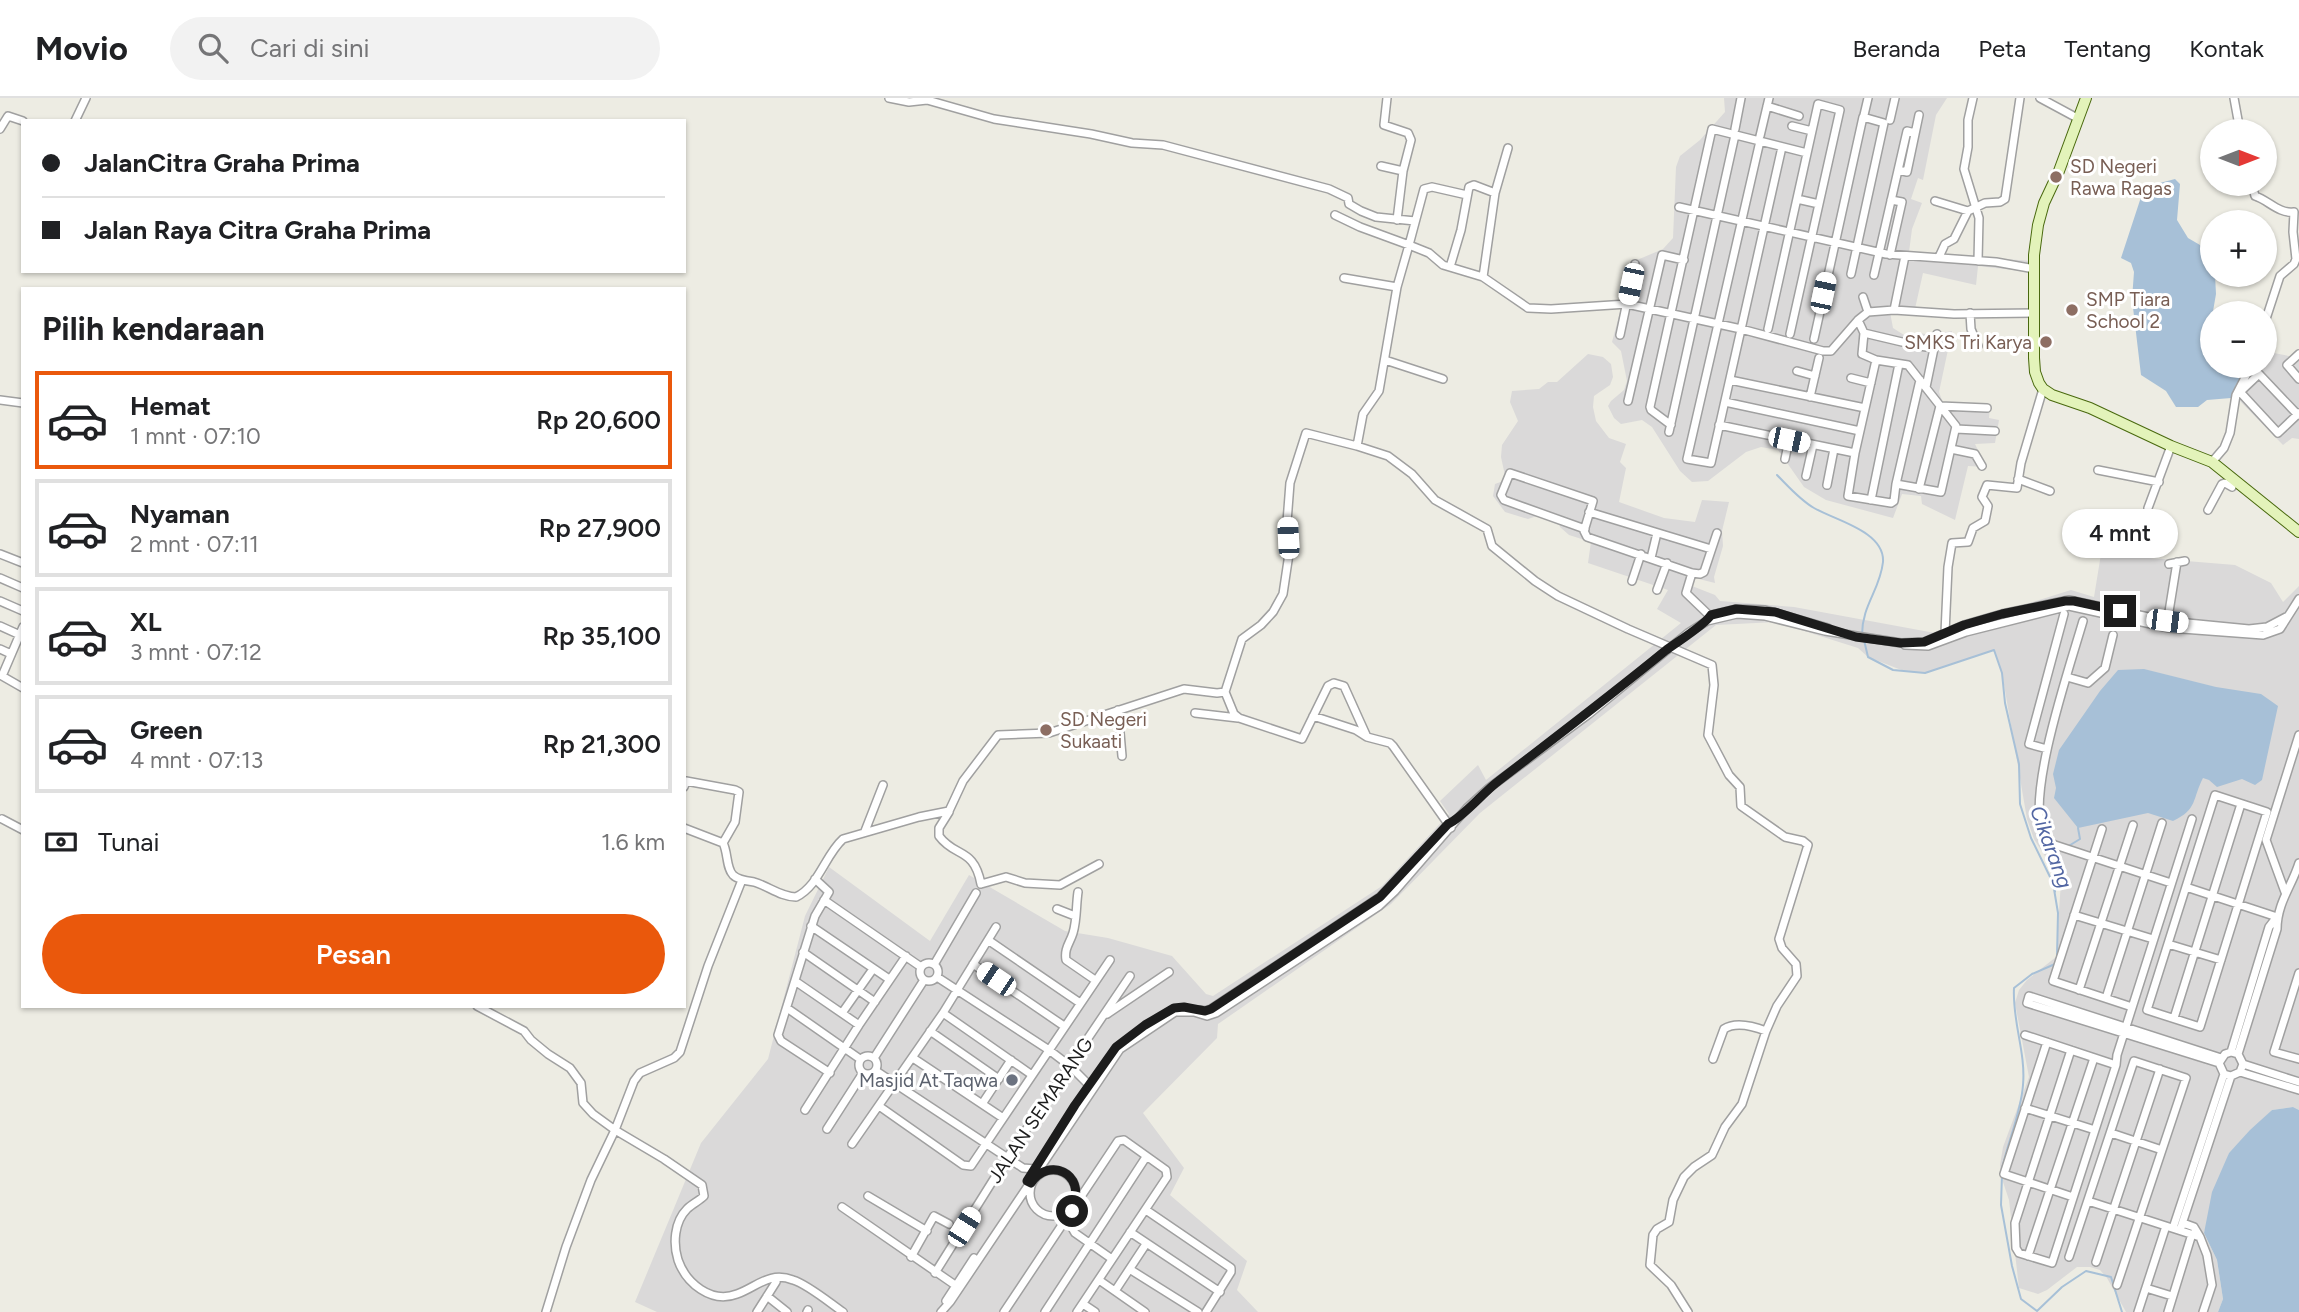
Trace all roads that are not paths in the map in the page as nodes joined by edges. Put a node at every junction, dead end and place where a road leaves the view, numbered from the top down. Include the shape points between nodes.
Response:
1 (86, 98) edge
2 (889, 98) edge
3 (1387, 98) edge
4 (1741, 98) edge
5 (1868, 98) edge
6 (1895, 98) edge
7 (1973, 98) edge
8 (2020, 98) edge
9 (2040, 98) edge
10 (2086, 98) edge
11 (2234, 98) edge
12 (1768, 102) edge
13 (1864, 115) dead end
14 (1919, 115) dead end
15 (1799, 116) dead end
16 (76, 119) edge
17 (2079, 119) junction
18 (2238, 119) edge
19 (21, 120) edge
20 (1890, 120) dead end
21 (1792, 126) dead end
22 (0, 129) edge
23 (1812, 131) junction
24 (1735, 132) junction
25 (1760, 138) junction
26 (1782, 147) junction
27 (1508, 148) dead end
28 (1807, 153) junction
29 (1381, 166) dead end
30 (1403, 171) junction
31 (1495, 193) junction
32 (1467, 195) junction
33 (2255, 196) edge
34 (1797, 199) junction
35 (1891, 200) junction
36 (1935, 201) dead end
37 (1819, 204) junction
38 (2298, 204) edge
39 (1679, 207) dead end
40 (1976, 207) junction
41 (1694, 211) junction
42 (1968, 211) junction
43 (2294, 212) junction
44 (1335, 215) dead end
45 (1717, 216) junction
46 (1397, 220) junction
47 (1415, 221) junction
48 (1741, 222) junction
49 (1764, 226) junction
50 (1789, 232) junction
51 (1813, 238) junction
52 (1833, 242) junction
53 (1409, 244) junction
54 (1856, 248) junction
55 (1879, 253) junction
56 (1890, 255) junction
57 (1905, 256) junction
58 (1939, 257) junction
59 (1684, 260) junction
60 (1978, 261) junction
61 (1635, 264) dead end
62 (1450, 267) junction
63 (2035, 269) junction
64 (1851, 274) dead end
65 (1874, 275) dead end
66 (1483, 277) junction
67 (1344, 278) dead end
68 (1397, 286) junction
69 (1863, 298) dead end
70 (2272, 301) edge
71 (1627, 304) junction
72 (1649, 308) junction
73 (1894, 310) junction
74 (1868, 312) junction
75 (1970, 313) junction
76 (2035, 313) junction
77 (1672, 314) junction
78 (1694, 318) junction
79 (1858, 320) junction
80 (1718, 324) junction
81 (1741, 329) junction
82 (1768, 329) dead end
83 (1864, 333) junction
84 (1790, 334) dead end
85 (1937, 334) dead end
86 (1619, 335) dead end
87 (1814, 339) dead end
88 (1902, 342) dead end
89 (1919, 346) dead end
90 (1978, 346) dead end
91 (1934, 348) junction
92 (2299, 354) edge
93 (1819, 358) dead end
94 (1385, 360) junction
95 (1876, 360) junction
96 (1899, 363) junction
97 (1911, 369) junction
98 (1797, 372) dead end
99 (1929, 372) junction
100 (1815, 376) junction
101 (1851, 378) dead end
102 (2245, 378) edge
103 (1443, 379) dead end
104 (2299, 379) edge
105 (1730, 380) junction
106 (1920, 380) junction
107 (1871, 383) junction
108 (1926, 387) junction
109 (2043, 389) junction
110 (1810, 397) junction
111 (0, 400) edge
112 (1628, 401) dead end
113 (1725, 402) junction
114 (21, 403) edge
115 (1940, 406) junction
116 (1865, 408) junction
117 (1987, 408) dead end
118 (2298, 414) edge
119 (1719, 425) junction
120 (1956, 429) junction
121 (1860, 431) junction
122 (1994, 431) dead end
123 (1789, 440) junction
124 (1812, 445) junction
125 (1357, 446) junction
126 (2171, 446) junction
127 (1834, 449) junction
128 (1951, 449) junction
129 (1854, 453) junction
130 (1785, 459) dead end
131 (2212, 462) junction
132 (1982, 466) dead end
133 (2098, 470) dead end
134 (1806, 476) dead end
135 (2233, 478) junction
136 (2018, 479) junction
137 (2158, 482) junction
138 (1896, 484) junction
139 (1827, 485) dead end
140 (1919, 489) junction
141 (2050, 491) dead end
142 (1871, 500) junction
143 (2148, 508) dead end
144 (2208, 510) dead end
145 (1589, 512) junction
146 (1585, 529) junction
147 (2299, 532) edge
148 (1657, 533) junction
149 (1717, 533) dead end
150 (1711, 550) junction
151 (0, 554) edge
152 (1641, 554) junction
153 (1651, 558) junction
154 (21, 562) edge
155 (2176, 562) dead end
156 (1667, 563) junction
157 (1692, 573) junction
158 (0, 578) edge
159 (1632, 581) dead end
160 (21, 587) edge
161 (1657, 590) dead end
162 (2299, 599) edge
163 (0, 601) edge
164 (21, 610) edge
165 (2031, 611) junction
166 (2064, 614) dead end
167 (1710, 619) junction
168 (2083, 621) dead end
169 (2165, 624) junction
170 (0, 626) edge
171 (21, 631) edge
172 (1945, 634) junction
173 (2113, 635) dead end
174 (1901, 643) junction
175 (1670, 648) junction
176 (0, 649) edge
177 (11, 654) junction
178 (1, 677) edge
179 (2067, 677) junction
180 (21, 687) edge
181 (1225, 692) junction
182 (1118, 710) junction
183 (1195, 713) dead end
184 (1313, 716) junction
185 (1239, 718) junction
186 (2299, 735) edge
187 (1367, 737) junction
188 (2047, 749) junction
189 (1122, 756) dead end
190 (686, 781) edge
191 (883, 785) dead end
192 (2241, 804) junction
193 (949, 811) junction
194 (2, 819) dead end
195 (2192, 819) dead end
196 (2162, 823) dead end
197 (1452, 824) junction
198 (2133, 825) dead end
199 (21, 829) edge
200 (686, 829) edge
201 (2102, 829) dead end
202 (865, 831) junction
203 (723, 843) junction
204 (2092, 857) junction
205 (2299, 863) edge
206 (1099, 864) dead end
207 (2119, 866) junction
208 (2146, 875) junction
209 (814, 879) junction
210 (742, 880) junction
211 (2171, 883) junction
212 (2186, 887) junction
213 (1078, 892) dead end
214 (2285, 892) junction
215 (976, 893) dead end
216 (2212, 896) junction
217 (824, 900) junction
218 (2238, 904) junction
219 (1057, 909) dead end
220 (2074, 915) junction
221 (1075, 916) junction
222 (2277, 917) junction
223 (2101, 923) junction
224 (811, 926) junction
225 (996, 927) dead end
226 (2127, 931) junction
227 (2153, 939) junction
228 (988, 940) junction
229 (2168, 944) junction
230 (803, 952) junction
231 (2194, 952) junction
232 (905, 956) junction
233 (1110, 960) dead end
234 (2221, 960) junction
235 (935, 963) junction
236 (973, 964) junction
237 (921, 967) junction
238 (873, 969) junction
239 (1169, 972) dead end
240 (2299, 973) edge
241 (1130, 976) dead end
242 (937, 977) junction
243 (890, 979) junction
244 (924, 980) junction
245 (795, 981) junction
246 (1095, 981) junction
247 (958, 989) junction
248 (2079, 989) junction
249 (858, 990) junction
250 (2295, 997) edge
251 (2106, 998) junction
252 (2028, 999) dead end
253 (874, 1002) junction
254 (1080, 1003) junction
255 (2132, 1007) junction
256 (480, 1008) edge
257 (787, 1008) junction
258 (842, 1013) junction
259 (943, 1013) junction
260 (2174, 1018) junction
261 (1101, 1019) junction
262 (859, 1025) junction
263 (1064, 1026) junction
264 (2124, 1030) junction
265 (930, 1031) junction
266 (1766, 1031) junction
267 (2025, 1035) dead end
268 (2047, 1042) junction
269 (844, 1048) junction
270 (1049, 1050) junction
271 (2071, 1050) junction
272 (2234, 1053) junction
273 (874, 1058) junction
274 (913, 1058) junction
275 (2094, 1058) junction
276 (860, 1059) junction
277 (1713, 1059) dead end
278 (2299, 1059) edge
279 (1011, 1060) junction
280 (2220, 1061) junction
281 (2116, 1065) junction
282 (1070, 1066) junction
283 (2242, 1068) junction
284 (2160, 1069) junction
285 (876, 1071) junction
286 (830, 1073) junction
287 (863, 1073) junction
288 (1032, 1075) junction
289 (2228, 1075) junction
290 (1082, 1076) junction
291 (1098, 1078) junction
292 (999, 1079) junction
293 (895, 1081) junction
294 (2299, 1082) edge
295 (1091, 1088) junction
296 (2299, 1090) edge
297 (982, 1104) junction
298 (879, 1106) junction
299 (2025, 1108) junction
300 (805, 1110) dead end
301 (2050, 1116) junction
302 (1003, 1118) junction
303 (2072, 1123) junction
304 (827, 1129) dead end
305 (615, 1130) junction
306 (2095, 1130) junction
307 (2110, 1133) junction
308 (2136, 1141) junction
309 (852, 1144) dead end
310 (986, 1144) junction
311 (2162, 1150) junction
312 (1146, 1157) junction
313 (1007, 1158) junction
314 (1023, 1168) junction
315 (1033, 1176) junction
316 (2028, 1182) junction
317 (2050, 1190) junction
318 (868, 1196) dead end
319 (2073, 1197) junction
320 (2088, 1202) junction
321 (1074, 1206) junction
322 (842, 1207) dead end
323 (2113, 1209) junction
324 (1146, 1210) junction
325 (2140, 1218) junction
326 (1067, 1219) junction
327 (949, 1224) dead end
328 (2175, 1227) junction
329 (1060, 1229) junction
330 (927, 1231) junction
331 (1129, 1232) junction
332 (1075, 1233) junction
333 (2196, 1235) junction
334 (1090, 1243) junction
335 (1146, 1244) junction
336 (911, 1256) junction
337 (2028, 1256) junction
338 (2069, 1257) dead end
339 (1112, 1259) junction
340 (2096, 1262) dead end
341 (1131, 1270) junction
342 (935, 1273) junction
343 (1099, 1280) junction
344 (776, 1282) dead end
345 (2117, 1285) dead end
346 (955, 1286) junction
347 (2146, 1288) junction
348 (1115, 1291) junction
349 (1220, 1292) junction
350 (767, 1296) junction
351 (2172, 1296) junction
352 (1083, 1304) junction
353 (946, 1305) junction
354 (546, 1312) edge
355 (757, 1312) edge
356 (787, 1312) edge
357 (843, 1312) edge
358 (940, 1312) edge
359 (1004, 1312) edge
360 (1045, 1312) edge
361 (1077, 1312) edge
362 (1095, 1312) edge
363 (1145, 1312) edge
364 (1198, 1312) edge
365 (1206, 1312) edge
366 (1688, 1312) edge
367 (2138, 1312) edge
368 (2168, 1312) edge
369 (2203, 1312) edge

1 - 16 street
2 - 46 street via 927,100 994,120 1163,145 1329,189 1344,195 1364,213
3 - 30 street via 1384,125 1411,137
4 - 24 street
5 - 13 street
6 - 20 street
7 - 40 street via 1964,169
8 - 40 street via 2006,196 2003,202
9 - 17 street
10 - 17 street
11 - 18 street
12 - 15 street
12 - 25 street
14 - 35 street via 1915,133 1907,131
17 - 63 street via 2040,213
19 - 22 street via 8,116
21 - 23 street
23 - 28 street
23 - 37 street via 1818,104 1840,110
24 - 25 street
24 - 41 street via 1712,129
24 - 45 street
25 - 26 street
25 - 48 street
26 - 28 street
26 - 49 street
27 - 31 street
28 - 34 street
29 - 30 street
30 - 46 street
31 - 32 street via 1472,185
31 - 66 street
32 - 47 street via 1426,188
32 - 62 street
33 - 43 street via 2284,212
34 - 37 street
34 - 50 street
35 - 55 street
35 - 56 street via 1902,202
36 - 42 street
37 - 51 street
38 - 43 street
39 - 41 street
40 - 42 street
40 - 60 street
41 - 45 street
41 - 59 street
42 - 58 street
43 - 70 street via 2294,264 2280,276
44 - 53 street
45 - 48 street
45 - 78 street
46 - 47 street
47 - 53 street
48 - 49 street
48 - 80 street
49 - 50 street
49 - 81 street
50 - 51 street
50 - 82 street
51 - 52 street
51 - 84 street
52 - 54 street
52 - 54 street via 1863,117 1884,123
52 - 87 street
53 - 62 street
53 - 68 street
54 - 55 street
54 - 64 street
55 - 56 street
55 - 65 street
56 - 57 street
57 - 58 street
57 - 73 street
58 - 60 street
59 - 72 street via 1662,255
59 - 77 street
60 - 63 street
61 - 71 street
62 - 66 street
63 - 76 street
66 - 71 street via 1528,308
67 - 68 street
68 - 94 street
69 - 74 street
71 - 72 street
71 - 86 street
72 - 77 street
72 - 112 street
73 - 74 street
73 - 75 street
74 - 79 street
75 - 76 street
75 - 90 street
76 - 109 street via 2035,372
77 - 78 street
77 - 78 street via 1650,408 1670,428
78 - 80 street
79 - 81 street via 1831,351
79 - 83 street
80 - 81 street
80 - 119 street via 1687,459 1711,463
81 - 105 street
83 - 88 street
83 - 95 street via 1861,353
85 - 91 street
89 - 91 street
91 - 99 street
92 - 104 street via 2287,365
93 - 100 street
94 - 103 street
94 - 125 street via 1378,395 1363,414
95 - 96 street
95 - 107 street
96 - 97 street
96 - 142 street
97 - 99 street
97 - 106 street
98 - 100 street
99 - 108 street
100 - 110 street
101 - 107 street
102 - 131 street via 2236,394 2231,433
105 - 110 street
105 - 113 street
106 - 108 street
106 - 138 street
107 - 116 street
108 - 115 street
109 - 126 street
109 - 136 street
110 - 116 street
111 - 114 street
113 - 119 street
113 - 121 street
115 - 117 street
115 - 120 street
115 - 140 street
116 - 121 street
118 - 118 street via 2259,374 2240,392 2278,433
119 - 123 street
120 - 122 street
120 - 128 street
121 - 129 street
123 - 124 street
123 - 130 street
124 - 127 street
124 - 134 street
125 - 175 street via 1388,456 1435,500 1485,527 1492,546 1558,596
125 - 181 street via 1304,435 1290,483 1283,594 1273,612 1242,639
126 - 131 street
126 - 137 street
127 - 129 street
127 - 139 street
128 - 132 street via 1975,454
128 - 140 street via 1941,492
129 - 142 street via 1848,496
131 - 135 street
133 - 137 street
135 - 144 street via 2233,486 2222,484
135 - 147 street
136 - 141 street
136 - 172 street via 2016,489 1987,485 1982,498 1988,509 1985,521 1973,528 1968,542 1952,543
137 - 143 street
138 - 140 street
138 - 142 street via 1891,503
145 - 146 street
145 - 146 street via 1594,501 1510,473 1501,495 1504,500
145 - 148 street
146 - 152 street via 1587,537
148 - 150 street
148 - 153 street
149 - 150 street
150 - 157 street via 1704,572
151 - 154 street
152 - 153 street
152 - 159 street
153 - 156 street
155 - 169 street
156 - 157 street
156 - 161 street
157 - 167 street via 1686,593
158 - 160 street
162 - 169 street via 2286,617 2259,629
163 - 164 street
165 - 169 street via 2069,600
165 - 172 street via 2002,614
165 - 174 street via 1928,646
166 - 188 street via 2029,744
167 - 174 street via 1737,614 1765,616
167 - 175 street
168 - 179 street
170 - 171 street
171 - 177 street
172 - 174 street via 1924,642
173 - 179 street via 2105,668 2088,683
175 - 197 street via 1489,788
175 - 266 street via 1712,665 1708,735 1740,787 1741,806 1785,837 1808,845 1779,939 1796,964 1797,976
176 - 177 street
177 - 178 street
178 - 180 street
179 - 188 street
181 - 182 street via 1185,689
181 - 185 street
182 - 189 street
182 - 193 street via 1049,733 998,735 963,781
183 - 185 street
184 - 185 street via 1302,738
184 - 187 street
184 - 187 street via 1328,686 1339,683
186 - 214 street via 2266,840
187 - 197 street via 1393,746
188 - 204 street via 2039,806 2042,833 2055,845
190 - 203 street via 740,792 735,822
191 - 202 street
192 - 212 street via 2215,795
192 - 216 street
192 - 218 street via 2267,812
193 - 202 street
193 - 206 street via 939,836 972,859 981,884 1006,877 1060,885
194 - 199 street
195 - 211 street
196 - 208 street
197 - 291 street via 1393,889 1211,1009 1174,1008 1145,1025 1116,1047
198 - 207 street
200 - 203 street
201 - 204 street
202 - 209 street via 839,842
203 - 210 street via 730,871
204 - 207 street
204 - 220 street
205 - 214 street
207 - 208 street
207 - 223 street
208 - 211 street
208 - 226 street
209 - 210 street via 801,895 792,898
209 - 217 street via 829,891
210 - 305 street via 680,1052 638,1075
211 - 227 street
212 - 216 street
212 - 229 street
213 - 221 street
214 - 222 street
215 - 235 street
216 - 218 street
216 - 231 street
217 - 224 street
217 - 232 street
218 - 222 street
218 - 234 street
219 - 221 street
220 - 223 street
220 - 248 street via 2053,981
221 - 246 street via 1066,960
222 - 272 street via 2277,929
223 - 226 street
223 - 248 street
224 - 230 street
224 - 238 street
225 - 228 street
226 - 227 street
226 - 251 street
227 - 255 street
228 - 236 street
228 - 254 street
229 - 231 street
229 - 260 street via 2147,1010
230 - 245 street
230 - 249 street
231 - 234 street
231 - 260 street
232 - 237 street
232 - 243 street
233 - 246 street
234 - 260 street via 2200,1027
235 - 237 street
235 - 242 street
236 - 247 street
236 - 263 street
237 - 244 street
238 - 243 street
238 - 249 street
239 - 261 street, JALAN SEMARANG
240 - 250 street
241 - 261 street, JALAN SEMARANG
242 - 244 street
242 - 247 street
243 - 253 street
244 - 273 street
245 - 257 street
245 - 258 street
246 - 254 street
247 - 259 street
247 - 270 street
248 - 251 street
249 - 253 street
249 - 258 street
250 - 278 street via 2274,1052
251 - 255 street
252 - 264 street
253 - 262 street
254 - 263 street
255 - 264 street
256 - 305 street via 524,1031 570,1068 581,1083 583,1103
257 - 269 street
257 - 286 street via 780,1040
258 - 262 street
259 - 265 street
259 - 279 street
261 - 282 street, JALAN SEMARANG
262 - 269 street
263 - 270 street
264 - 280 street
264 - 281 street
265 - 274 street
265 - 292 street
266 - 277 street via 1728,1026
266 - 366 street via 1738,1111 1712,1155 1684,1177 1669,1222 1653,1235 1650,1265 1671,1285
267 - 268 street
268 - 271 street
268 - 299 street
269 - 276 street
269 - 286 street
270 - 282 street
270 - 288 street
271 - 275 street
271 - 301 street
272 - 280 street
272 - 283 street
273 - 276 street
273 - 285 street
274 - 293 street
274 - 297 street
275 - 281 street
275 - 303 street
276 - 287 street
279 - 288 street
279 - 292 street
280 - 289 street
281 - 306 street
282 - 290 street
282 - 313 street, JALAN SEMARANG
283 - 289 street
283 - 294 street
283 - 296 street
284 - 307 street via 2134,1061
284 - 308 street
284 - 311 street via 2186,1078
285 - 287 street
285 - 293 street
286 - 300 street
287 - 304 street
288 - 302 street
289 - 328 street
290 - 291 street
290 - 295 street
291 - 295 street
292 - 297 street
293 - 298 street
293 - 310 street
295 - 315 street via 1075,1105
297 - 302 street
298 - 309 street
298 - 310 street via 965,1166 971,1166
299 - 301 street
299 - 316 street via 2004,1174
301 - 303 street
301 - 316 street
302 - 310 street
303 - 306 street
303 - 317 street
305 - 354 street via 591,1180
305 - 357 street via 702,1185 704,1196 684,1213 674,1245 682,1272 691,1283 724,1297 762,1280 793,1280
306 - 319 street
307 - 308 street
307 - 320 street
308 - 311 street
308 - 323 street
310 - 313 street
311 - 325 street
312 - 321 street via 1118,1141
312 - 324 street via 1168,1172
312 - 334 street
313 - 314 street
313 - 342 street, JALAN SEMARANG
314 - 315 street
314 - 315 street
315 - 321 street via 1049,1170 1067,1174 1076,1189
315 - 321 street via 1031,1193 1039,1210 1057,1216
315 - 346 street
315 - 353 street
316 - 317 street
316 - 337 street via 2015,1223 2016,1248
317 - 319 street
317 - 337 street
318 - 330 street
319 - 337 street via 2052,1263
320 - 323 street
320 - 338 street
321 - 326 street
322 - 336 street
323 - 325 street
323 - 340 street
324 - 331 street
324 - 349 street via 1229,1266 1231,1272
325 - 328 street
325 - 345 street
326 - 329 street
326 - 332 street
327 - 330 street via 935,1215
328 - 333 street via 2194,1227
328 - 347 street
329 - 332 street
329 - 359 street
330 - 336 street
331 - 335 street
331 - 339 street
332 - 334 street
333 - 351 street
333 - 369 street via 2207,1255 2212,1285
334 - 339 street
334 - 360 street
335 - 341 street
335 - 349 street
336 - 342 street
339 - 343 street
341 - 348 street
341 - 364 street
342 - 346 street
343 - 348 street
343 - 352 street
344 - 350 street
346 - 353 street
347 - 351 street
347 - 367 street
348 - 363 street
349 - 365 street
350 - 355 street
350 - 356 street
351 - 368 street
352 - 361 street
352 - 362 street
353 - 358 street

